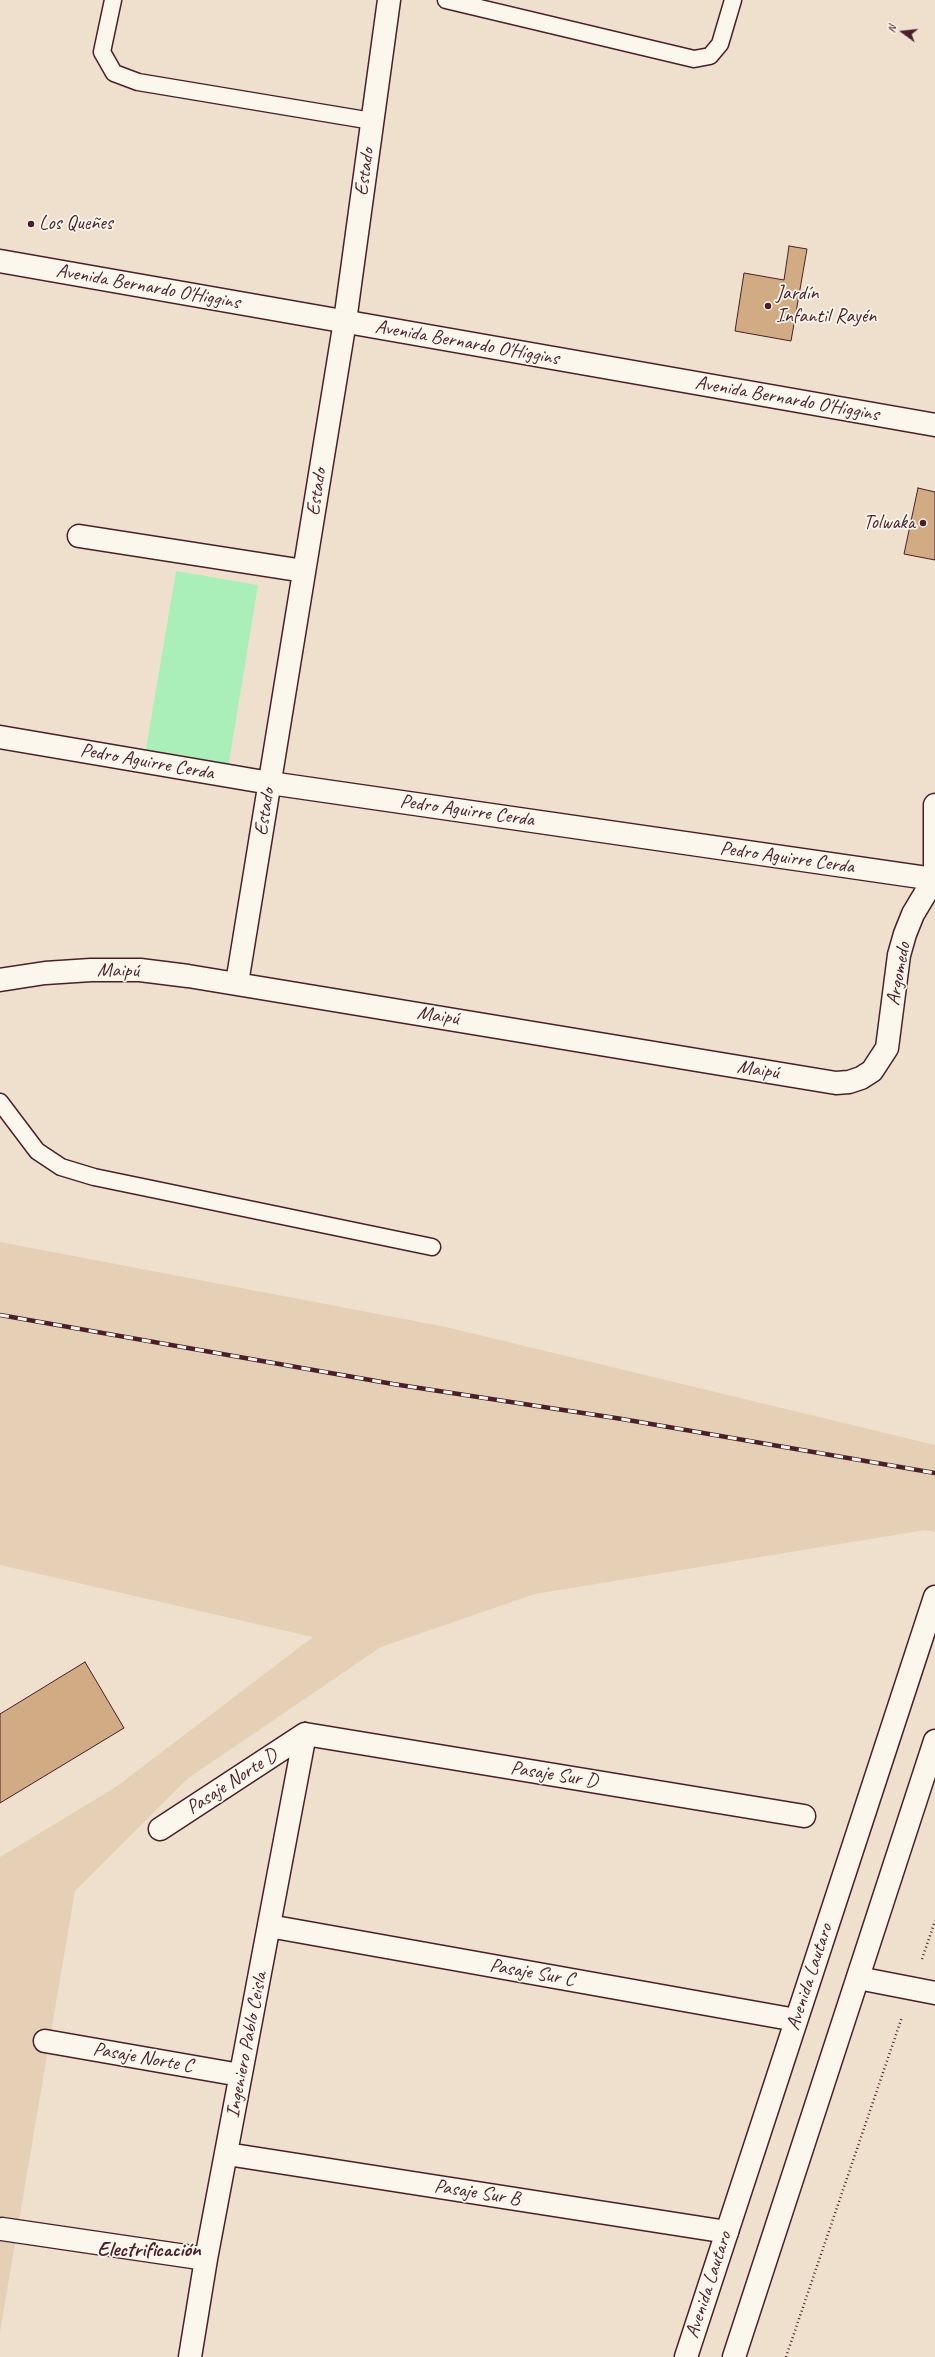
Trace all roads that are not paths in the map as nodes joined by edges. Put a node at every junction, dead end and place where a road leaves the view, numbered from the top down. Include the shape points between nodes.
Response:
1 (113, 0) edge
2 (389, 0) edge
3 (446, 0) edge
4 (733, 0) edge
5 (372, 121) junction
6 (0, 261) edge
7 (344, 321) junction
8 (935, 425) edge
9 (79, 536) dead end
10 (304, 571) junction
11 (0, 737) edge
12 (270, 783) junction
13 (935, 805) edge
14 (935, 884) edge
15 (0, 980) edge
16 (237, 983) junction
17 (872, 1071) joint
18 (0, 1102) edge
19 (432, 1247) dead end
20 (935, 1597) edge
21 (305, 1734) junction
22 (935, 1740) edge
23 (804, 1816) dead end
24 (160, 1829) dead end
25 (269, 1926) junction
26 (858, 1978) junction
27 (935, 1993) edge
28 (796, 2020) junction
29 (45, 2041) dead end
30 (240, 2075) junction
31 (227, 2154) junction
32 (2, 2229) dead end
33 (727, 2232) junction
34 (206, 2259) junction
35 (190, 2357) edge
36 (686, 2357) edge
37 (734, 2357) edge

1 - 5 lane via 102,52 114,73 138,82
2 - 5 street, Estado
3 - 4 lane via 694,59 710,56 720,44
5 - 7 street, Estado
6 - 7 street, Avenida Bernardo O'Higgins
7 - 8 street, Avenida Bernardo O'Higgins
7 - 10 street, Estado
9 - 10 street
10 - 12 street, Estado
11 - 12 street, Pedro Aguirre Cerda
12 - 14 street, Pedro Aguirre Cerda
12 - 16 street, Estado
13 - 14 street
14 - 17 street, Argomedo via 913,914 905,934 899,955 887,1048
15 - 16 street, Maipú via 44,973 140,970
16 - 17 street, Maipú via 836,1083 861,1078
18 - 19 lane via 37,1151 61,1167 94,1177
20 - 28 street, Avenida Lautaro
21 - 23 street, Pasaje Sur D
21 - 24 street, Pasaje Norte D
21 - 25 street, Ingeniero Pablo Ceisla
22 - 26 street
25 - 28 street, Pasaje Sur C
25 - 30 street, Ingeniero Pablo Ceisla
26 - 27 street
26 - 37 street
28 - 33 street, Avenida Lautaro
29 - 30 street, Pasaje Norte C
30 - 31 street, Ingeniero Pablo Ceisla
31 - 33 street, Pasaje Sur B
31 - 34 street, Ingeniero Pablo Ceisla
32 - 34 street
33 - 36 street, Avenida Lautaro
34 - 35 street, Ingeniero Pablo Ceisla

